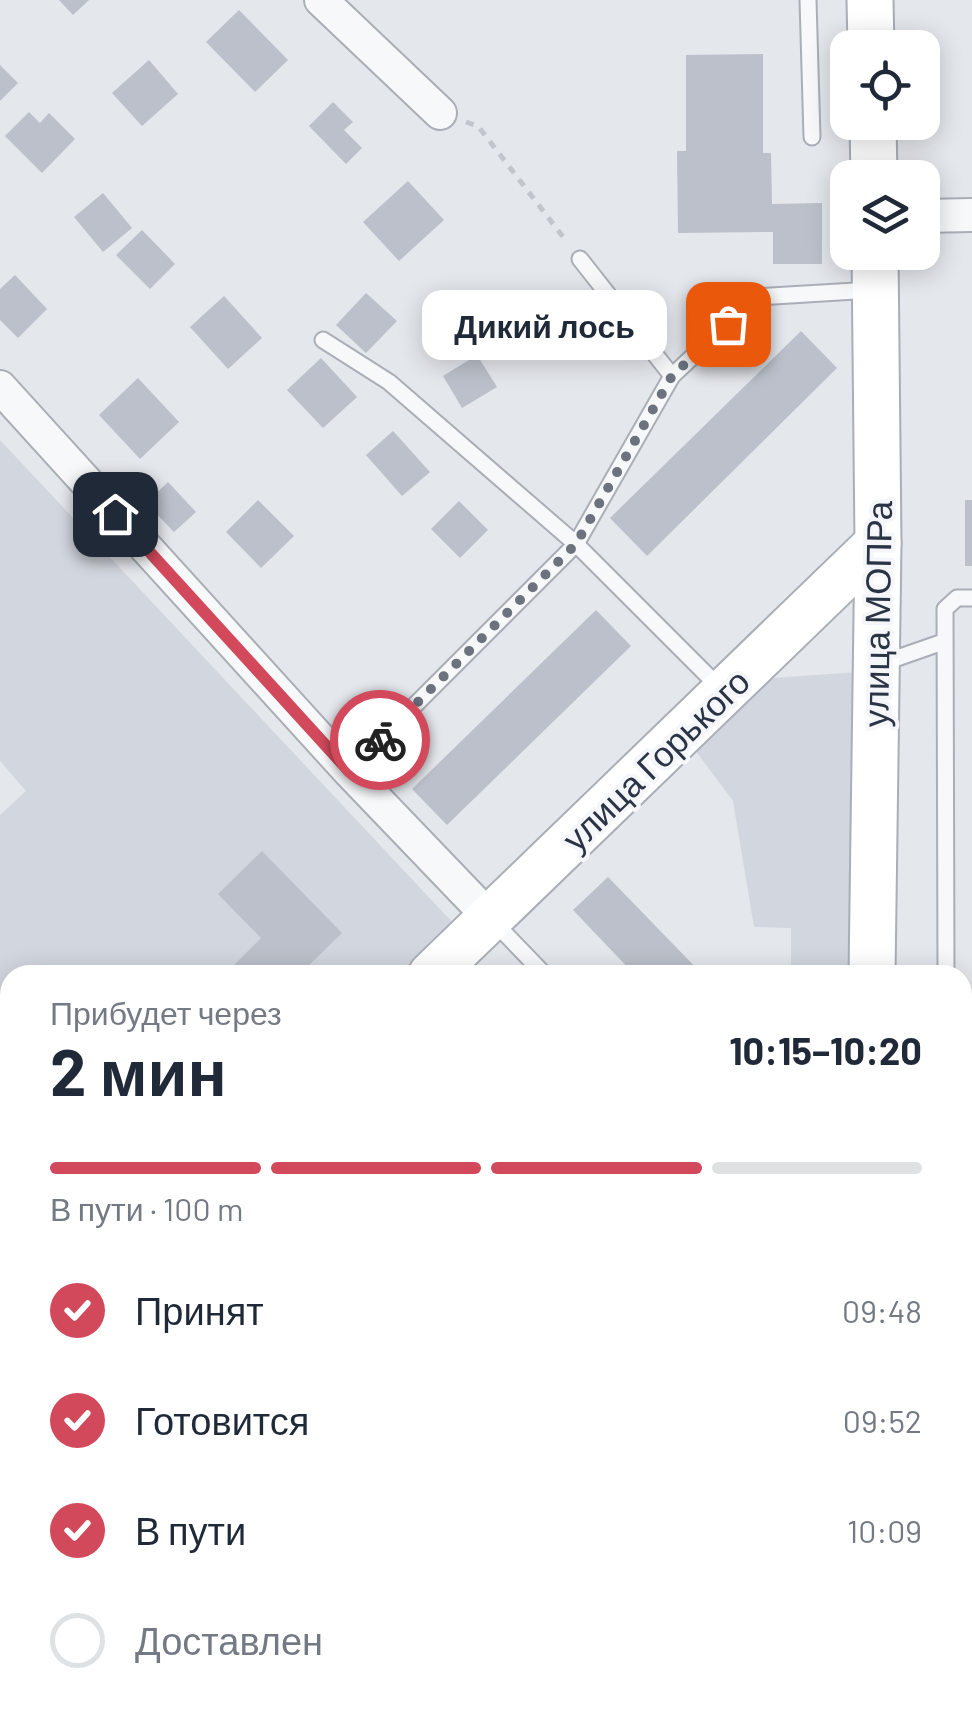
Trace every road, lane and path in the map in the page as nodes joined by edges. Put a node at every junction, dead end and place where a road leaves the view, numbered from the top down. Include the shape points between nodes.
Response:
1 (321, 0) edge
2 (808, 0) edge
3 (870, 0) edge
4 (871, 30) edge
5 (440, 113) joint
6 (812, 136) dead end
7 (972, 215) edge
8 (940, 216) edge
9 (580, 260) joint
10 (875, 271) edge
11 (322, 340) dead end
12 (672, 376) junction
13 (0, 388) edge
14 (878, 543) junction
15 (576, 544) junction
16 (972, 598) edge
17 (943, 642) junction
18 (876, 666) junction
19 (724, 692) junction
20 (349, 771) junction
21 (490, 918) junction
22 (442, 965) edge
23 (535, 965) edge
24 (872, 965) edge
25 (946, 965) edge

1 - 5 street
2 - 6 lane
3 - 4 street
5 - 9 path via 478,126
7 - 8 street
9 - 12 lane
10 - 12 lane via 756,297
10 - 14 street, улица МОПРа
11 - 15 lane via 388,382
12 - 15 lane
13 - 20 street
14 - 18 street, улица МОПРа
14 - 19 street, улица Горького
15 - 19 lane
15 - 20 lane
16 - 17 lane via 957,598 945,609
17 - 18 lane
17 - 25 lane
18 - 24 street, улица МОПРа
19 - 21 street, улица Горького
20 - 21 street
21 - 22 street, улица Горького
21 - 23 lane

